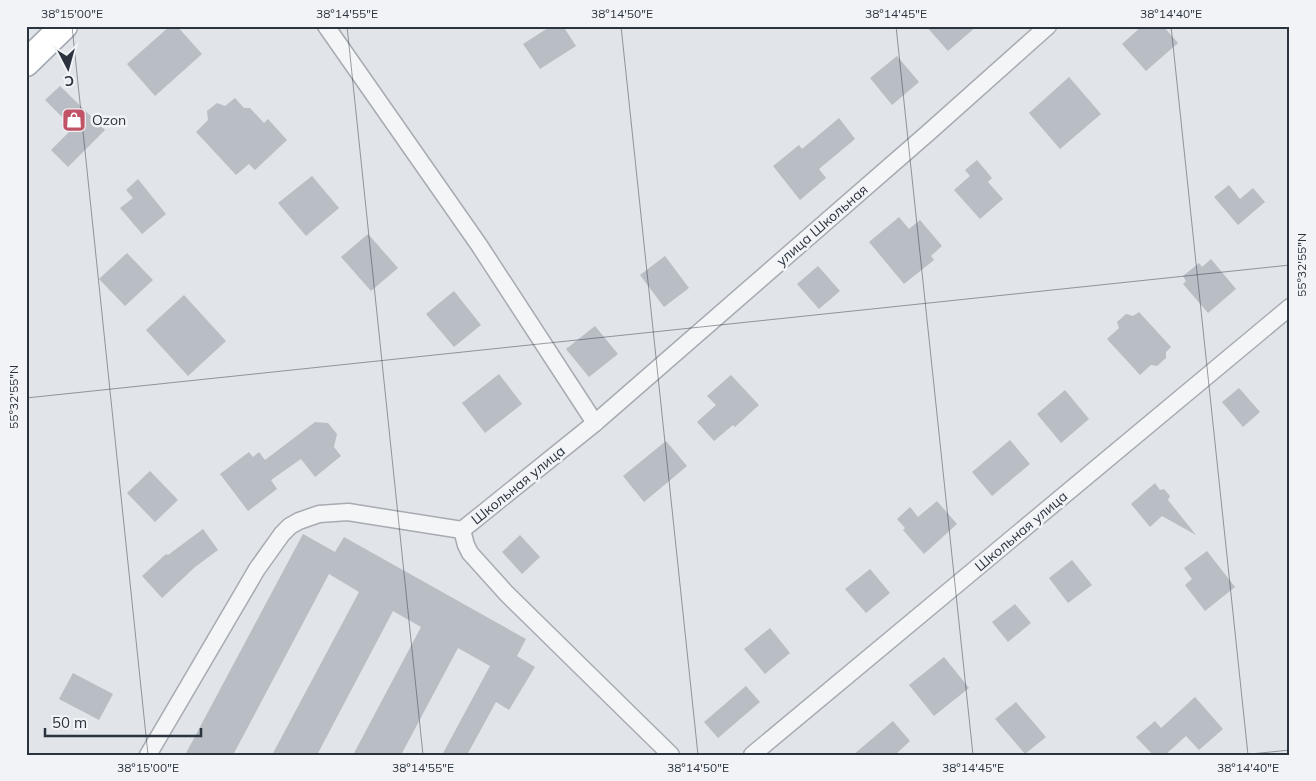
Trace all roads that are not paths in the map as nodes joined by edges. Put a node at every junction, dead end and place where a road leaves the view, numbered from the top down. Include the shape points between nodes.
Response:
1 (64, 26) edge
2 (326, 26) edge
3 (1048, 26) edge
4 (26, 63) edge
5 (1290, 307) edge
6 (596, 422) junction
7 (462, 530) junction
8 (148, 755) edge
9 (671, 755) edge
10 (752, 755) edge

1 - 4 main road
2 - 6 street via 479,245
3 - 6 street, улица Школьная
5 - 10 street, Школьная улица
6 - 7 street, Школьная улица
7 - 8 street via 348,512 319,514 290,526 257,570
7 - 9 street, Школьная улица via 466,545 475,558 506,593

